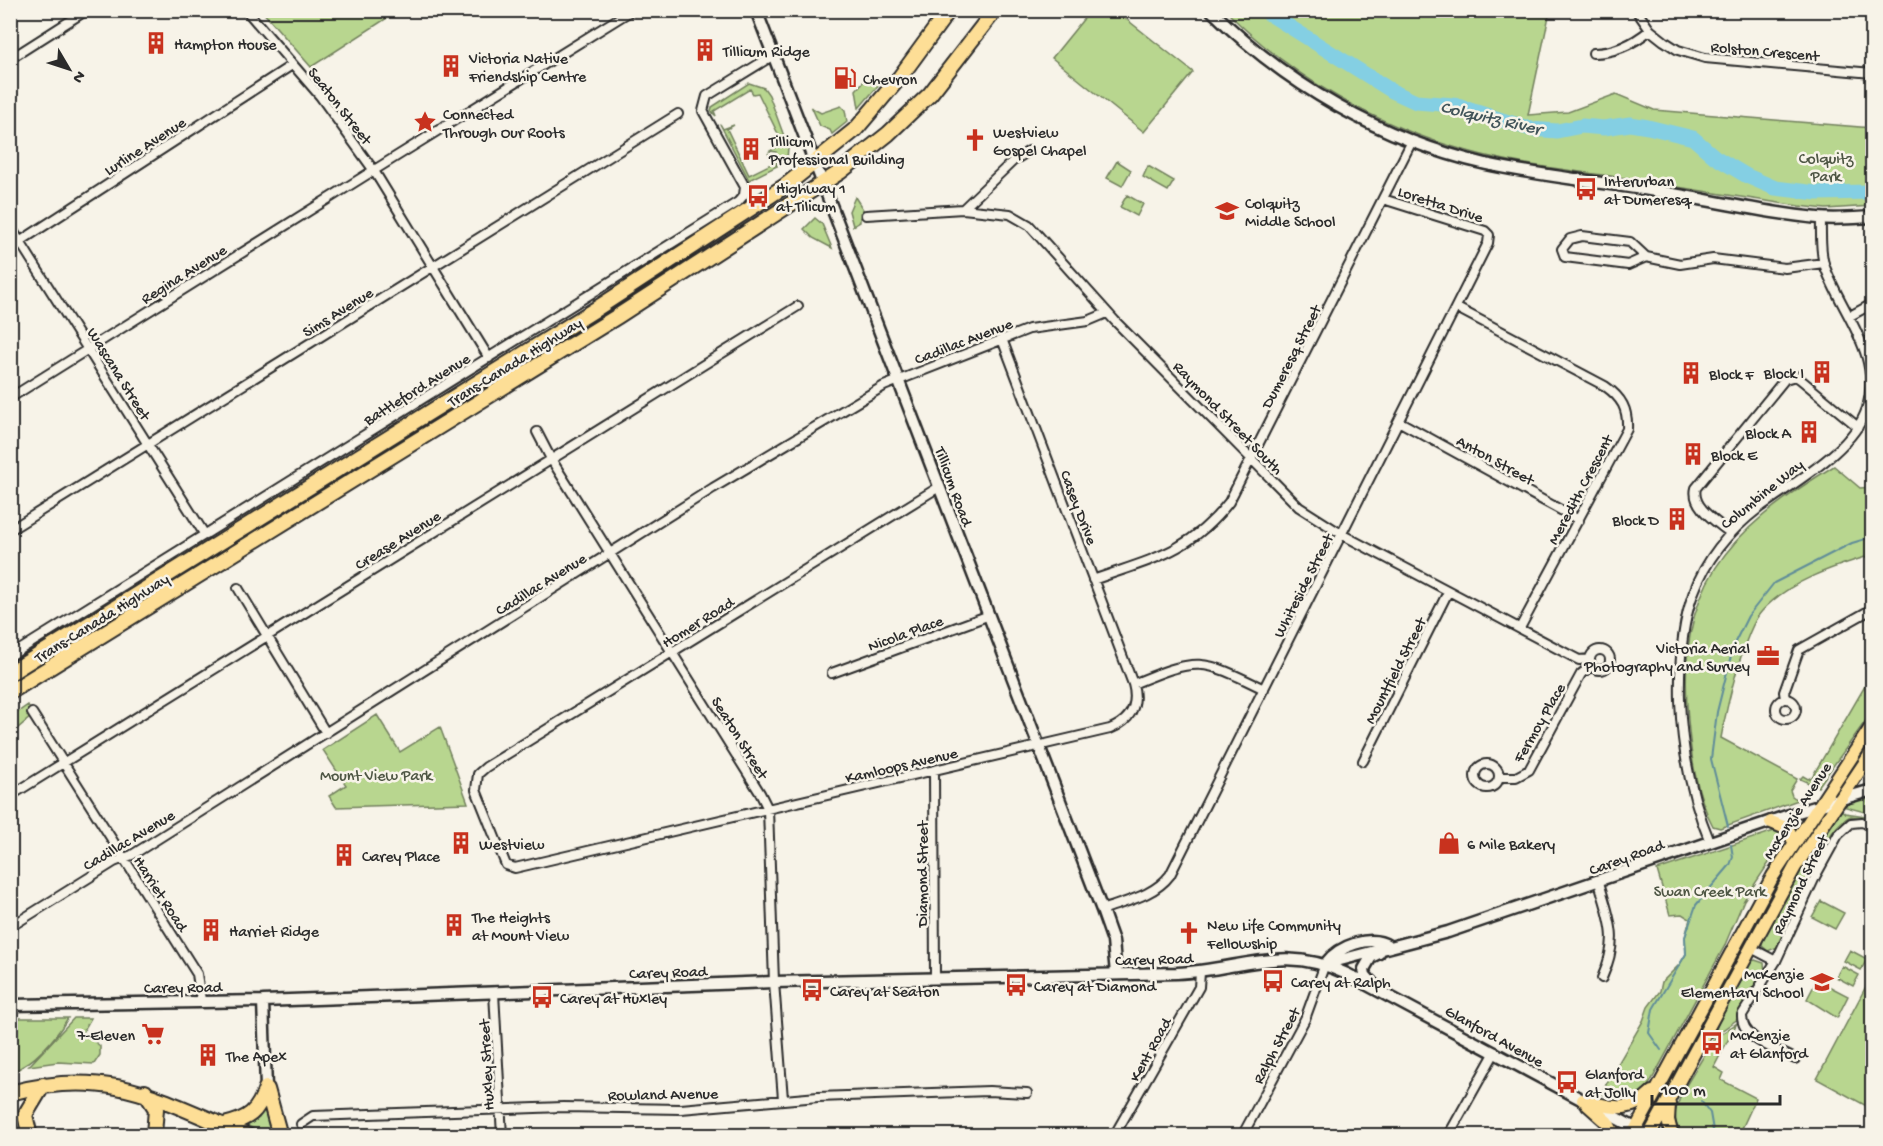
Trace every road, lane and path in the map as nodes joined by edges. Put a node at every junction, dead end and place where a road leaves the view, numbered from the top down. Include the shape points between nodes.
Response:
1 (87, 10) edge
2 (246, 10) edge
3 (632, 10) edge
4 (756, 10) edge
5 (949, 10) edge
6 (995, 10) edge
7 (1211, 10) edge
8 (1220, 10) edge
9 (1636, 10) edge
10 (74, 14) edge
11 (1650, 30) junction
12 (1260, 52) junction
13 (1593, 53) dead end
14 (772, 56) junction
15 (10, 59) edge
16 (292, 65) junction
17 (1872, 73) edge
18 (678, 114) dead end
19 (1412, 141) junction
20 (1029, 151) dead end
21 (817, 163) junction
22 (372, 169) junction
23 (824, 183) junction
24 (1383, 199) junction
25 (963, 209) junction
26 (866, 215) dead end
27 (1821, 218) junction
28 (1872, 218) edge
29 (10, 226) edge
30 (1490, 235) joint
31 (21, 242) junction
32 (10, 248) edge
33 (1646, 257) junction
34 (1824, 263) junction
35 (431, 265) junction
36 (1872, 304) edge
37 (798, 306) dead end
38 (1456, 308) junction
39 (1107, 313) junction
40 (1850, 316) junction
41 (1002, 339) junction
42 (89, 348) junction
43 (489, 358) junction
44 (900, 379) junction
45 (1872, 385) edge
46 (10, 398) edge
47 (1400, 422) junction
48 (1858, 427) junction
49 (537, 432) dead end
50 (149, 444) junction
51 (551, 459) junction
52 (1252, 460) junction
53 (939, 487) junction
54 (1579, 520) junction
55 (10, 530) edge
56 (1730, 533) junction
57 (205, 535) junction
58 (1343, 535) junction
59 (611, 555) junction
60 (1093, 580) junction
61 (238, 588) dead end
62 (1448, 592) junction
63 (1872, 609) edge
64 (987, 616) junction
65 (1520, 628) junction
66 (267, 636) junction
67 (672, 651) junction
68 (10, 656) edge
69 (1590, 662) joint
70 (10, 673) edge
71 (832, 673) dead end
72 (1133, 684) junction
73 (1264, 688) junction
74 (10, 692) edge
75 (1785, 699) dead end
76 (32, 713) dead end
77 (1872, 726) edge
78 (326, 733) junction
79 (1037, 745) junction
80 (1857, 749) junction
81 (1872, 752) edge
82 (1363, 761) dead end
83 (63, 762) junction
84 (934, 770) junction
85 (1500, 777) dead end
86 (1872, 790) edge
87 (1849, 793) junction
88 (10, 796) edge
89 (1816, 808) junction
90 (768, 810) junction
91 (1770, 822) junction
92 (1872, 826) edge
93 (1710, 842) junction
94 (1794, 842) junction
95 (124, 858) junction
96 (506, 865) joint
97 (1599, 882) junction
98 (1102, 910) junction
99 (10, 927) edge
100 (1389, 946) junction
101 (1751, 948) junction
102 (1776, 961) junction
103 (1325, 964) junction
104 (1200, 972) junction
105 (1116, 974) junction
106 (935, 978) junction
107 (1602, 978) dead end
108 (774, 982) junction
109 (1381, 991) junction
110 (495, 993) junction
111 (201, 1000) junction
112 (263, 1001) junction
113 (10, 1005) edge
114 (1495, 1052) junction
115 (1795, 1059) dead end
116 (43, 1085) junction
117 (1660, 1085) junction
118 (266, 1088) junction
119 (145, 1092) junction
120 (10, 1093) edge
121 (1027, 1093) dead end
122 (1671, 1095) junction
123 (783, 1099) junction
124 (1583, 1100) junction
125 (501, 1109) junction
126 (302, 1124) dead end
127 (226, 1130) edge
128 (1634, 1132) edge
129 (154, 1134) edge
130 (1649, 1135) edge
131 (30, 1136) edge
132 (248, 1136) edge
133 (280, 1136) edge
134 (502, 1136) edge
135 (1114, 1136) edge
136 (1242, 1136) edge
137 (1448, 1136) edge
138 (1615, 1136) edge
139 (1672, 1136) edge

1 - 10 street
2 - 16 street, Seaton Street
3 - 22 street, Regina Avenue
4 - 14 main road, Tillicum Road
5 - 21 highway, Trans-Canada Highway via 856,129
6 - 23 highway, Trans-Canada Highway via 909,116
7 - 12 main road
8 - 12 main road
9 - 11 street, Rolston Crescent
10 - 15 street
11 - 13 street via 1610,53
11 - 17 street, Rolston Crescent via 1678,50 1705,58
12 - 19 main road via 1332,103
14 - 21 main road, Tillicum Road
14 - 43 street, Battleford Avenue via 704,101 703,111 744,187 738,202
16 - 22 street, Seaton Street via 320,96
16 - 31 street, Lurline Avenue
18 - 35 street, Sims Avenue
19 - 24 street, Dumeresq Street
19 - 27 main road via 1519,170
20 - 25 street via 1013,161
21 - 23 main road, Tillicum Road
21 - 70 highway, Trans-Canada Highway via 697,245
22 - 35 street, Seaton Street
22 - 42 street, Regina Avenue
23 - 44 main road, Tillicum Road
23 - 74 highway, Trans-Canada Highway via 618,316
24 - 30 street, Loretta Drive
24 - 52 street, Dumeresq Street
25 - 26 street, Raymond Street South
25 - 39 street, Raymond Street South via 1010,214 1029,225
27 - 28 main road
27 - 34 street, Columbine Way
29 - 31 street, Wascana Street
30 - 38 street, Whiteside Street
31 - 32 street, Lurline Avenue
31 - 42 street, Wascana Street
33 - 33 street via 1630,243 1582,236 1570,239 1562,249 1565,257 1628,265
33 - 34 street via 1680,264 1713,259 1770,268
34 - 40 street, Columbine Way
35 - 43 street
35 - 50 street, Sims Avenue
36 - 40 street
37 - 51 street, Crease Avenue
38 - 47 street, Whiteside Street
38 - 54 street, Meredith Crescent via 1605,386 1622,401 1627,411 1627,429
39 - 41 street, Cadillac Avenue via 1088,321 1029,329
39 - 52 street, Raymond Street South
40 - 45 street, Columbine Way via 1868,353
41 - 44 street, Cadillac Avenue
41 - 60 street, Casey Drive
42 - 46 street, Regina Avenue
42 - 50 street, Wascana Street
43 - 57 street, Battleford Avenue
44 - 53 main road, Tillicum Road
44 - 59 street, Cadillac Avenue via 713,488
45 - 48 street, Columbine Way via 1868,407
47 - 54 street, Anton Street
47 - 58 street, Whiteside Street
48 - 56 street, Columbine Way via 1843,445
48 - 56 street via 1800,379 1785,379 1696,488 1694,496 1699,505
49 - 51 street, Seaton Street
50 - 55 street, Sims Avenue
50 - 57 street, Wascana Street
51 - 59 street, Seaton Street
51 - 66 street, Crease Avenue
52 - 58 street, Raymond Street South via 1299,507
52 - 60 street, Dumeresq Street via 1229,502 1192,541
53 - 64 main road, Tillicum Road
53 - 67 street, Homer Road
54 - 65 street, Meredith Crescent
56 - 93 street, Columbine Way via 1696,586 1681,634 1684,746 1694,797
57 - 68 street, Battleford Avenue
58 - 62 street, Raymond Street South
58 - 73 street, Whiteside Street
59 - 67 street, Seaton Street
59 - 78 street, Cadillac Avenue
60 - 72 street, Casey Drive
61 - 66 street
62 - 65 street, Raymond Street South
62 - 82 street, Mountfield Street
63 - 75 street via 1798,650
64 - 71 street, Nicola Place
64 - 79 main road, Tillicum Road
65 - 69 street, Raymond Street South via 1579,660
66 - 78 street
66 - 83 street, Crease Avenue
67 - 90 street, Seaton Street
67 - 96 street, Homer Road via 478,774 475,783
69 - 85 street, Fermoy Place via 1529,770 1516,777
72 - 73 street via 1197,663 1220,667
72 - 79 street, Kamloops Avenue via 1136,701 1125,721 1110,729
73 - 98 street, Whiteside Street via 1170,875 1147,894
76 - 83 street, Harriet Road
77 - 80 main road, McKenzie Avenue
78 - 95 street, Cadillac Avenue
79 - 84 street, Kamloops Avenue
79 - 98 main road, Tillicum Road
80 - 87 main road via 1846,777
80 - 89 main road, McKenzie Avenue
81 - 87 main road, McKenzie Avenue
83 - 88 street, Crease Avenue
83 - 95 street, Harriet Road
84 - 90 street, Kamloops Avenue
84 - 106 street, Diamond Street
86 - 87 main road, Carey Road
87 - 89 main road, Carey Road
87 - 101 main road, McKenzie Avenue via 1795,867
89 - 91 main road, Carey Road
89 - 94 main road, McKenzie Avenue
90 - 96 street, Kamloops Avenue via 515,868
90 - 108 street, Seaton Street
91 - 93 main road, Carey Road
91 - 94 main road via 1784,826
92 - 102 street, Raymond Street via 1851,823 1838,835
93 - 97 main road, Carey Road
94 - 117 main road, McKenzie Avenue
95 - 99 street, Cadillac Avenue
95 - 111 street, Harriet Road via 196,974
97 - 100 main road, Carey Road via 1448,932
97 - 107 street via 1614,945
98 - 105 main road, Tillicum Road via 1113,941
100 - 103 main road, Carey Road via 1381,941 1350,945
100 - 109 main road via 1371,957 1364,969 1367,978
101 - 102 street
101 - 122 main road, McKenzie Avenue
102 - 115 street, Raymond Street via 1745,1007 1742,1023 1750,1035
103 - 104 main road, Carey Road via 1302,958 1275,959
103 - 109 main road, Glanford Avenue
103 - 136 street, Ralph Street via 1305,1018
104 - 105 main road, Carey Road
104 - 135 street, Kent Road via 1199,987
105 - 106 main road, Carey Road
106 - 108 main road, Carey Road
108 - 110 main road, Carey Road
108 - 123 street, Seaton Street
109 - 114 main road, Glanford Avenue
110 - 112 main road, Carey Road
110 - 125 street, Huxley Street
111 - 112 main road, Carey Road
111 - 113 main road, Carey Road
112 - 118 main road
114 - 124 main road, Glanford Avenue
114 - 137 street
116 - 119 highway via 106,1083
116 - 120 highway
116 - 131 highway via 25,1115
117 - 124 main road via 1644,1100 1623,1109
117 - 128 main road, McKenzie Avenue
118 - 127 highway via 253,1115
118 - 133 highway
119 - 127 highway
119 - 129 highway via 156,1109
121 - 123 street, Rowland Avenue
122 - 130 main road, McKenzie Avenue
122 - 139 main road via 1668,1113
123 - 125 street, Rowland Avenue via 681,1109
124 - 128 main road, Glanford Avenue
124 - 138 main road via 1607,1122
125 - 126 street, Rowland Avenue via 313,1116
125 - 134 street, Huxley Street
127 - 132 highway
128 - 130 main road, Glanford Avenue

